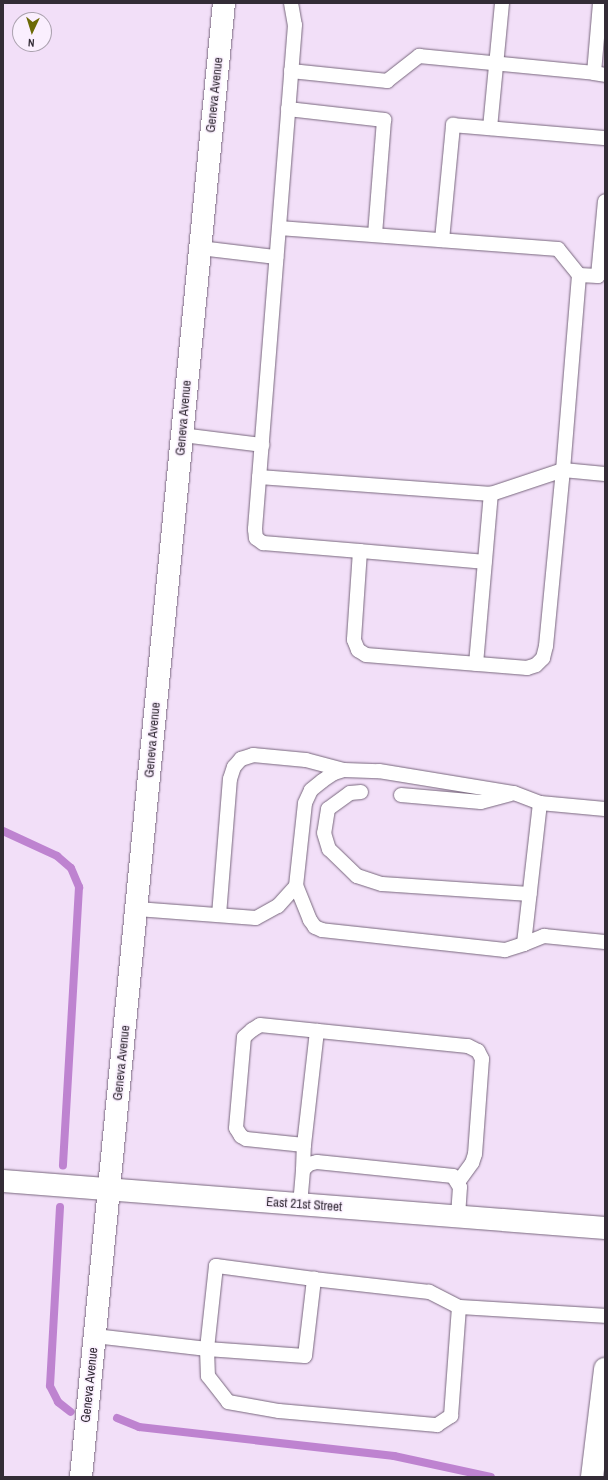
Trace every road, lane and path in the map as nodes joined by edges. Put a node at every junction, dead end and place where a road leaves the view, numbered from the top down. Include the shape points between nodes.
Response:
1 (224, 3) edge
2 (291, 3) edge
3 (502, 3) edge
4 (600, 3) edge
5 (496, 64) junction
6 (291, 71) junction
7 (600, 74) edge
8 (288, 108) junction
9 (490, 128) junction
10 (605, 138) edge
11 (605, 201) edge
12 (279, 228) junction
13 (375, 235) junction
14 (442, 240) junction
15 (200, 248) junction
16 (276, 257) junction
17 (579, 275) junction
18 (601, 276) edge
19 (182, 435) junction
20 (262, 445) junction
21 (563, 470) junction
22 (605, 474) edge
23 (259, 477) junction
24 (492, 494) junction
25 (360, 551) junction
26 (485, 562) junction
27 (476, 664) junction
28 (344, 770) junction
29 (361, 792) dead end
30 (514, 793) junction
31 (401, 795) dead end
32 (540, 804) junction
33 (605, 809) edge
34 (296, 886) junction
35 (530, 894) junction
36 (137, 909) junction
37 (218, 916) junction
38 (605, 942) edge
39 (524, 944) junction
40 (317, 1031) junction
41 (304, 1145) junction
42 (303, 1170) junction
43 (3, 1181) edge
44 (458, 1182) junction
45 (110, 1191) junction
46 (300, 1205) junction
47 (458, 1217) junction
48 (605, 1228) edge
49 (314, 1279) junction
50 (459, 1307) junction
51 (605, 1316) edge
52 (95, 1336) junction
53 (207, 1349) junction
54 (605, 1374) edge
55 (597, 1466) edge
56 (81, 1477) edge

1 - 15 street, Geneva Avenue
2 - 6 lane via 295,24
3 - 5 lane
4 - 7 lane
5 - 6 lane via 419,56 387,82
5 - 7 lane
5 - 9 lane
6 - 8 lane
8 - 12 lane
8 - 13 lane via 384,120
9 - 10 lane
9 - 14 lane via 453,125
11 - 18 lane
12 - 13 lane
12 - 16 lane
13 - 14 lane
14 - 17 lane via 558,249
15 - 16 lane
15 - 19 street, Geneva Avenue
16 - 20 lane
17 - 18 lane
17 - 21 lane
19 - 20 lane
19 - 36 street, Geneva Avenue
20 - 23 lane
21 - 22 lane
21 - 24 lane
21 - 27 lane via 543,658 536,665 527,668
23 - 24 lane
23 - 25 lane via 256,538 263,543
24 - 26 lane
25 - 26 lane
25 - 27 lane via 354,640 358,650 366,655
26 - 27 lane
28 - 30 lane via 379,771
28 - 34 lane via 334,773 311,790 305,803
28 - 37 lane via 306,760 253,754 241,759 234,767 230,779
29 - 35 lane via 350,793 328,809 324,833 329,849 357,876 382,884
30 - 31 lane via 481,802
30 - 32 lane
32 - 33 lane
32 - 35 lane
34 - 37 lane via 267,914 256,918
34 - 39 lane via 310,920 315,927 322,930 504,950
35 - 39 lane
36 - 37 lane
36 - 45 street, Geneva Avenue
38 - 39 lane via 544,936
40 - 41 lane
40 - 41 lane via 260,1025 244,1037 236,1128 240,1136 246,1139
40 - 44 lane via 468,1046 478,1051 482,1059 475,1154 472,1163
41 - 42 lane
42 - 44 lane via 309,1164 317,1162 453,1176
42 - 46 lane
43 - 45 street, East 21st Street
44 - 47 lane
45 - 46 street, East 21st Street
45 - 52 street, Geneva Avenue
46 - 47 street, East 21st Street
47 - 48 street, East 21st Street
49 - 50 lane via 429,1292
49 - 53 lane via 305,1356
49 - 53 lane via 216,1266
50 - 51 lane
50 - 53 lane via 451,1416 437,1425 279,1411 228,1402 208,1376
52 - 53 lane
52 - 56 street, Geneva Avenue
54 - 55 street

